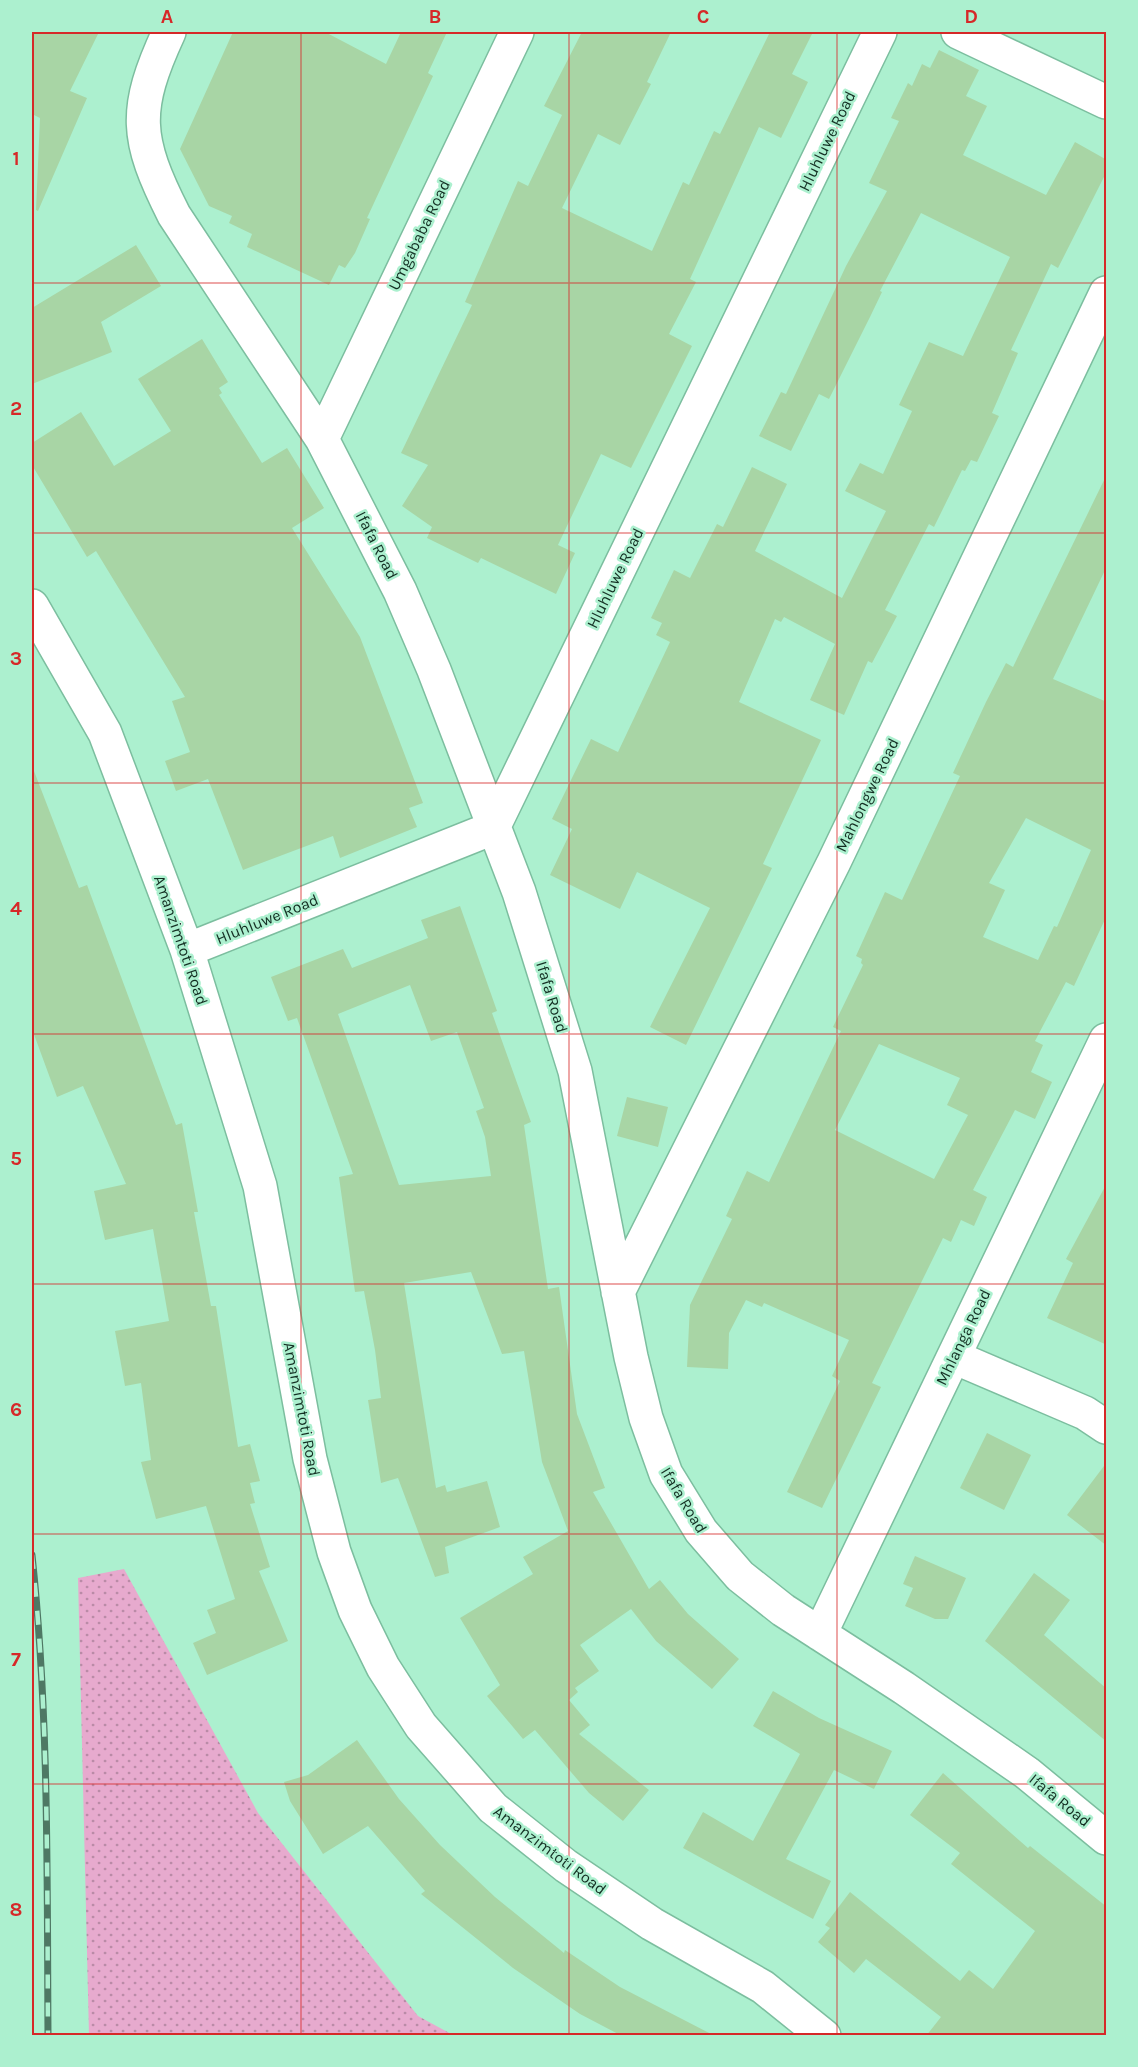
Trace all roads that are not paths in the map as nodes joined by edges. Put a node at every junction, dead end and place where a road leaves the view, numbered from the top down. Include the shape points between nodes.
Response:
1 (169, 32) edge
2 (517, 32) edge
3 (880, 32) edge
4 (958, 32) edge
5 (1107, 102) edge
6 (1107, 293) edge
7 (322, 439) junction
8 (32, 606) edge
9 (493, 828) junction
10 (187, 950) junction
11 (1104, 1054) edge
12 (618, 1292) junction
13 (954, 1357) junction
14 (1107, 1427) edge
15 (820, 1634) junction
16 (1107, 1838) edge
17 (824, 2036) edge

1 - 7 street, Ifafa Road via 148,82 142,112 154,177 174,215
2 - 7 street, Umgababa Road
3 - 9 street, Hluhluwe Road
4 - 5 street
6 - 12 street, Mahlongwe Road via 834,862
7 - 9 street, Ifafa Road via 400,591
8 - 10 street, Amanzimtoti Road via 105,733
9 - 10 street, Hluhluwe Road
9 - 12 street, Ifafa Road via 519,892 575,1071
10 - 17 street, Amanzimtoti Road via 260,1186 310,1459 334,1552 355,1610 383,1667 422,1726 493,1808 575,1873 652,1924 763,1987
11 - 13 street, Mhlanga Road
12 - 15 street, Ifafa Road via 646,1419 666,1474 701,1531 740,1576
13 - 14 street via 1085,1413
13 - 15 street, Mhlanga Road
15 - 16 street, Ifafa Road via 1027,1773

